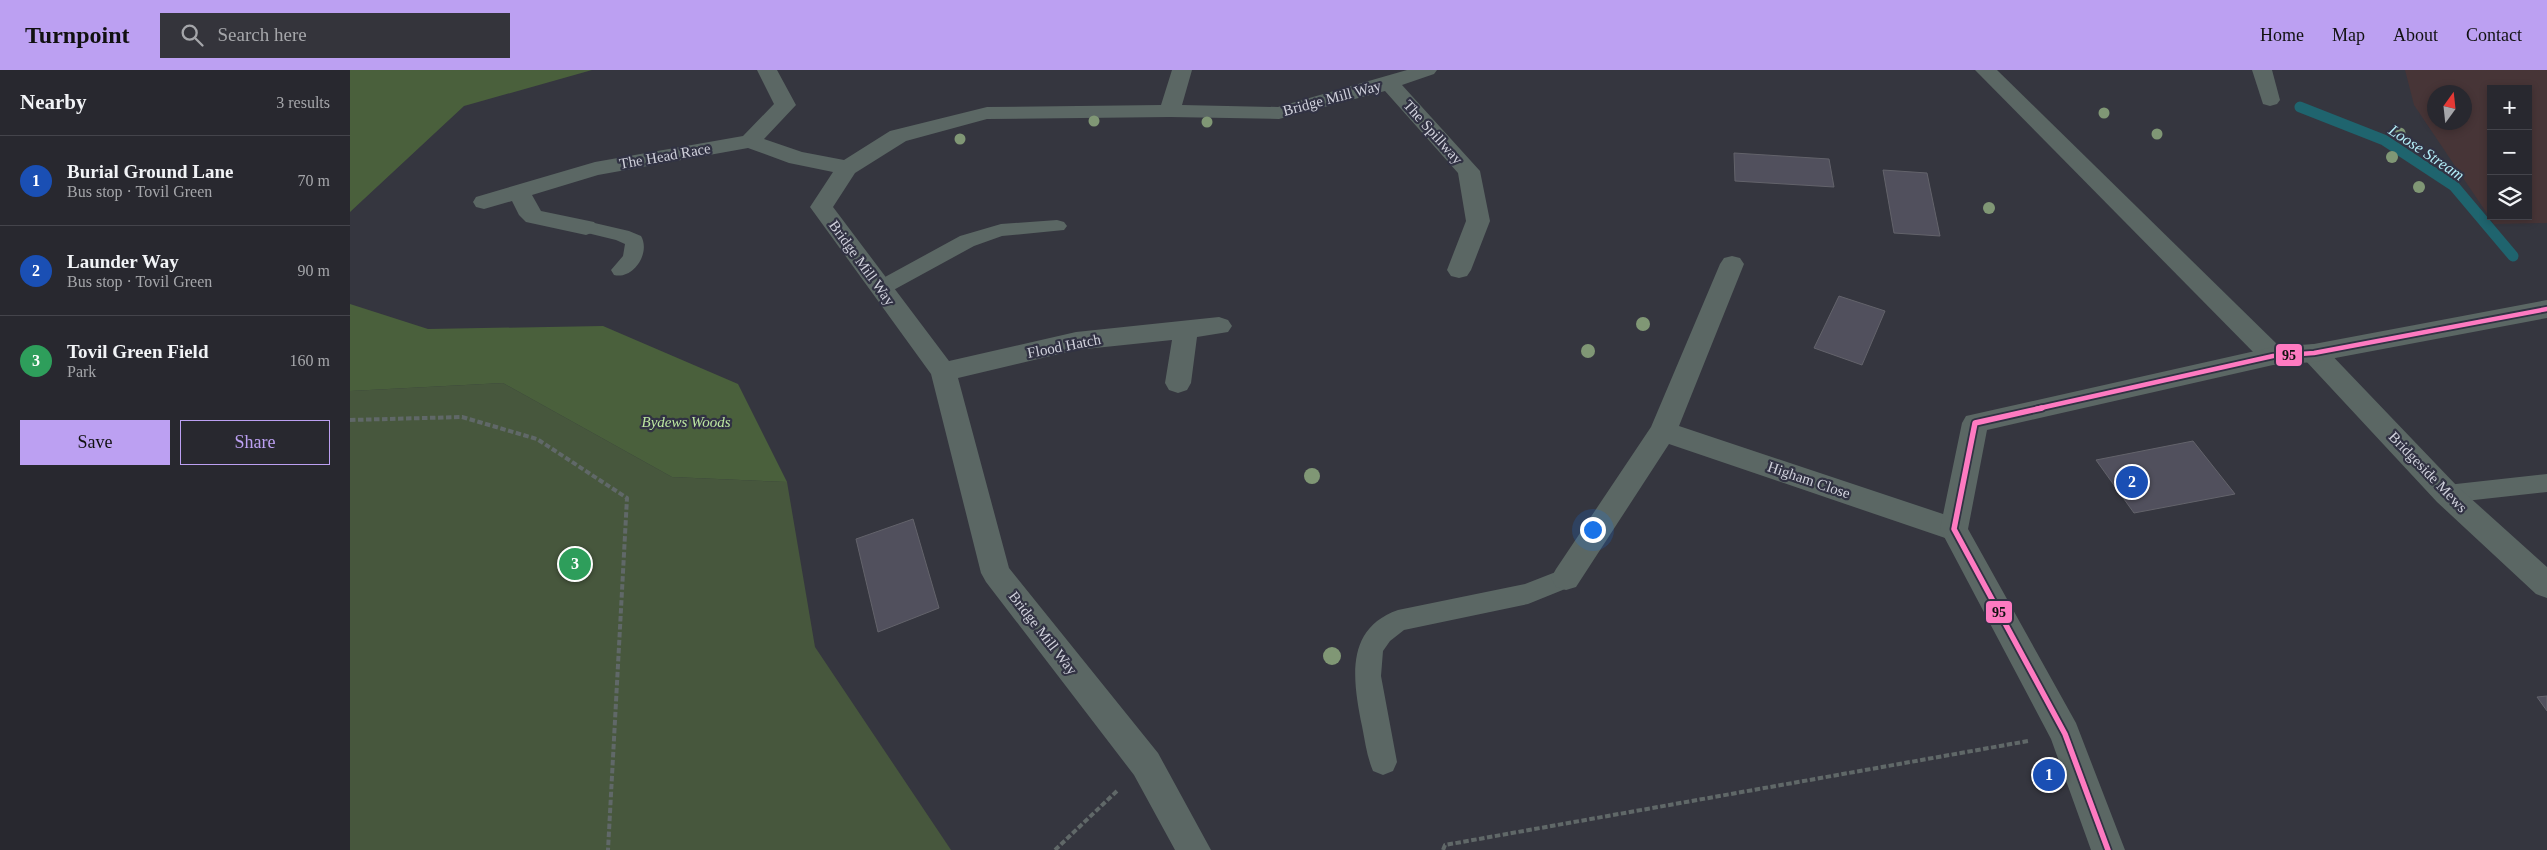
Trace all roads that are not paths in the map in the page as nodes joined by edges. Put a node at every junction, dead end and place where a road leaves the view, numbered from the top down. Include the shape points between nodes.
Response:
1 (1182, 70) edge
2 (1427, 70) edge
3 (1985, 70) edge
4 (2262, 70) edge
5 (774, 71) edge
6 (1389, 83) junction
7 (2270, 100) dead end
8 (1170, 111) junction
9 (750, 141) junction
10 (847, 168) junction
11 (519, 192) junction
12 (484, 202) dead end
13 (1057, 226) dead end
14 (586, 227) joint
15 (1732, 264) dead end
16 (622, 270) dead end
17 (1459, 270) dead end
18 (881, 288) junction
19 (2547, 309) edge
20 (1219, 326) dead end
21 (1186, 329) junction
22 (2314, 353) junction
23 (2273, 356) junction
24 (943, 372) junction
25 (1178, 383) dead end
26 (1663, 431) junction
27 (2547, 483) edge
28 (2447, 494) junction
29 (1954, 529) junction
30 (1566, 578) joint
31 (2547, 585) edge
32 (1383, 762) dead end
33 (1194, 850) edge
34 (2108, 850) edge

1 - 8 street
2 - 6 street, Bridge Mill Way
3 - 23 street
4 - 7 street
5 - 9 street via 785,105
6 - 8 street, Bridge Mill Way via 1279,113
6 - 17 street, The Spillway via 1469,171 1478,221
8 - 10 street, Bridge Mill Way via 987,114 898,136
9 - 10 street via 797,158
9 - 11 street, The Head Race via 595,169
10 - 18 street, Bridge Mill Way via 821,207
11 - 12 street, The Head Race
11 - 14 street via 534,217
13 - 18 lane via 1001,230 967,241
14 - 16 lane via 622,234 634,241 636,250
15 - 26 street
18 - 24 street, Bridge Mill Way
19 - 22 street
20 - 21 street, Flood Hatch
21 - 24 street, Flood Hatch via 1076,341
21 - 25 street
22 - 23 street
22 - 28 street, Bridgeside Mews
23 - 29 street via 1975,423
24 - 33 street, Bridge Mill Way via 996,573 1146,764
26 - 29 street, Higham Close
26 - 30 street
27 - 28 lane
28 - 31 street, Bridgeside Mews
29 - 34 street via 2066,734
30 - 32 lane via 1528,594 1398,621 1381,633 1370,650 1367,674

